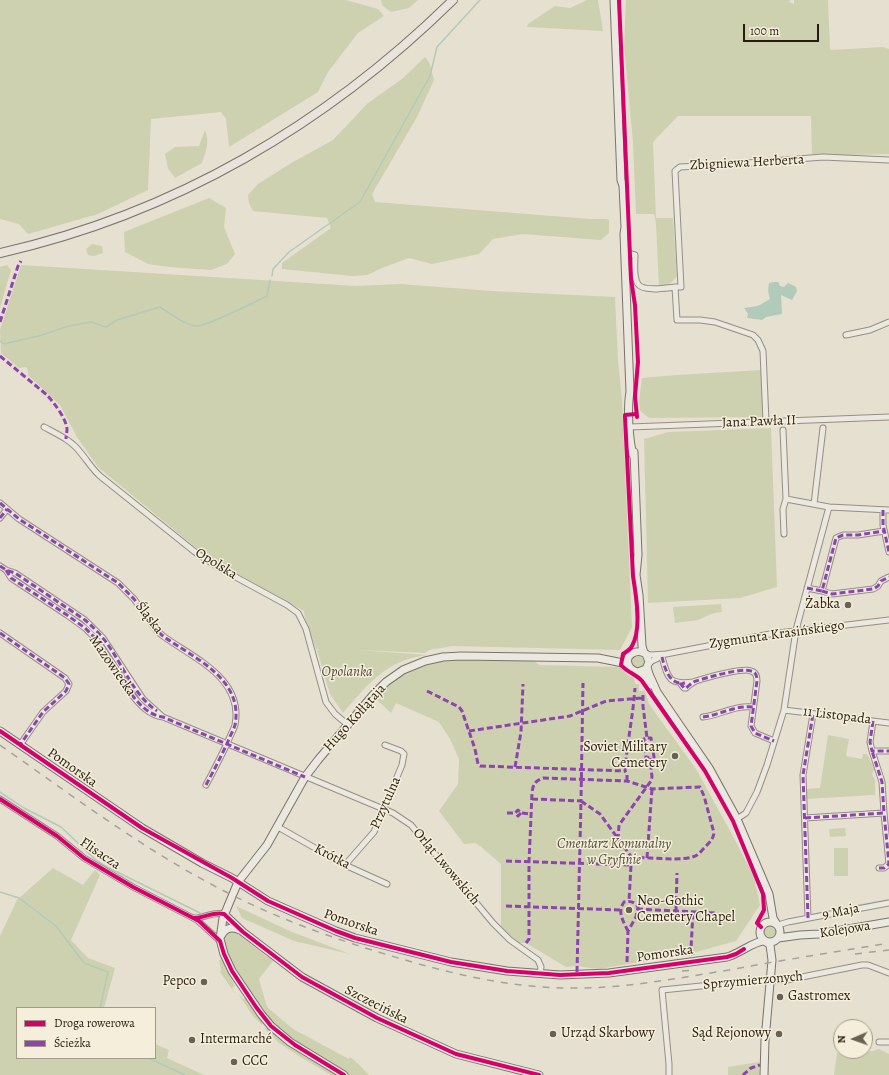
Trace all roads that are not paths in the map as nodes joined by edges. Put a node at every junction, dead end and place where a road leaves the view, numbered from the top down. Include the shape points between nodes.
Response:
1 (454, 0) edge
2 (614, 0) edge
3 (889, 160) edge
4 (624, 252) junction
5 (0, 253) edge
6 (675, 288) junction
7 (889, 322) edge
8 (846, 335) dead end
9 (889, 417) edge
10 (766, 422) junction
11 (632, 426) junction
12 (44, 427) dead end
13 (823, 428) dead end
14 (783, 430) dead end
15 (786, 499) junction
16 (0, 502) edge
17 (814, 504) junction
18 (829, 507) junction
19 (7, 509) junction
20 (886, 510) edge
21 (0, 518) edge
22 (884, 531) junction
23 (784, 534) dead end
24 (889, 552) edge
25 (0, 566) edge
26 (889, 577) edge
27 (807, 588) junction
28 (822, 592) junction
29 (889, 620) edge
30 (640, 627) junction
31 (796, 630) junction
32 (0, 633) edge
33 (645, 653) junction
34 (632, 654) junction
35 (664, 655) junction
36 (606, 659) junction
37 (629, 666) junction
38 (648, 666) junction
39 (638, 672) junction
40 (657, 692) junction
41 (753, 707) junction
42 (784, 710) junction
43 (813, 714) junction
44 (703, 717) dead end
45 (873, 721) junction
46 (889, 723) edge
47 (348, 725) junction
48 (0, 731) edge
49 (774, 741) junction
50 (227, 744) junction
51 (20, 745) junction
52 (384, 745) dead end
53 (872, 751) junction
54 (889, 751) edge
55 (305, 777) junction
56 (206, 786) dead end
57 (0, 799) edge
58 (384, 809) junction
59 (884, 813) junction
60 (805, 818) junction
61 (737, 819) junction
62 (278, 827) junction
63 (345, 865) junction
64 (879, 868) dead end
65 (238, 882) junction
66 (387, 884) dead end
67 (765, 886) junction
68 (889, 903) edge
69 (224, 914) junction
70 (194, 918) junction
71 (808, 918) junction
72 (889, 922) edge
73 (765, 923) junction
74 (778, 925) junction
75 (760, 931) junction
76 (243, 932) junction
77 (800, 935) junction
78 (220, 938) junction
79 (778, 939) junction
80 (765, 941) junction
81 (744, 949) junction
82 (772, 960) junction
83 (889, 973) edge
84 (540, 974) junction
85 (771, 981) junction
86 (879, 1042) dead end
87 (889, 1042) edge
88 (344, 1075) edge
89 (539, 1075) edge
90 (669, 1075) edge
91 (764, 1075) edge

1 - 5 main road via 404,46 341,97 231,167 123,216 71,235
2 - 4 street
3 - 6 street, Zbigniewa Herberta via 824,157 677,168 675,175 682,287
4 - 6 street via 635,255 637,284 641,288
4 - 11 street via 630,372 629,405
6 - 10 street via 677,320 715,322 753,335 758,340 763,351
7 - 8 street via 870,330
9 - 10 street, Jana Pawła II
10 - 11 street, Jana Pawła II
11 - 30 street via 631,445 641,581
12 - 47 street, Opolska via 75,446 100,476 195,552 298,613 306,629 326,702 334,714
13 - 17 street
14 - 15 street
15 - 17 street
15 - 23 street via 783,509
16 - 19 street, Śląska
17 - 18 street
18 - 20 street
18 - 27 street
19 - 21 street
19 - 50 street, Śląska via 118,583 134,599 156,630 223,679 233,698 236,714 235,725
20 - 22 street
22 - 24 street
22 - 28 street via 842,535 836,538
25 - 50 street, Mazowiecka via 15,573 93,627 143,699 163,717
26 - 28 street via 874,589 832,594
27 - 28 street
27 - 31 street
29 - 31 street, Zygmunta Krasińskiego
30 - 33 street via 642,648
30 - 34 street via 636,648
31 - 35 street, Zygmunta Krasińskiego via 752,636
31 - 42 street
32 - 51 street via 68,680 69,687 43,712
33 - 34 street via 639,651
33 - 35 street, Zygmunta Krasińskiego
33 - 38 street
34 - 36 street, Hugo Kołłątaja
34 - 37 street via 628,661
35 - 38 street, Zygmunta Krasińskiego
35 - 41 street via 670,678 684,688 694,681 704,680 710,676 750,670 757,677
36 - 37 street, Hugo Kołłątaja
36 - 47 street, Hugo Kołłątaja via 461,656 425,661 403,670 386,682
37 - 39 street
38 - 39 street
38 - 40 street
39 - 40 street
40 - 61 street via 709,768
41 - 44 street
41 - 49 street via 750,722 753,730 760,736
42 - 43 street, 11 Listopada
42 - 49 street
43 - 45 street, 11 Listopada
43 - 60 street via 804,771
45 - 46 street, 11 Listopada
45 - 53 street via 870,742
47 - 55 street, Hugo Kołłątaja
48 - 51 street, Pomorska
49 - 61 street via 757,792 746,813
50 - 55 street, Mazowiecka
50 - 56 street, Śląska
51 - 65 street, Pomorska via 133,823
52 - 58 street, Przytulna via 401,751 404,759
53 - 54 street
53 - 59 street via 882,782
55 - 58 street, Orląt Lwowskich
55 - 62 street, Hugo Kołłątaja
57 - 70 street, Flisacza via 57,836 84,858 133,888
58 - 63 street, Przytulna via 370,838
58 - 84 street, Orląt Lwowskich via 411,825 493,923 510,940 538,960
59 - 60 street
59 - 64 street via 889,864
60 - 71 street
61 - 67 street
62 - 63 street, Krótka
62 - 65 street, Hugo Kołłątaja via 259,857
63 - 66 street, Krótka
65 - 69 street, Hugo Kołłątaja
65 - 84 street, Pomorska via 268,901 355,938 451,962
67 - 73 street via 768,906 768,918
67 - 74 street
68 - 71 street, 9 Maja
69 - 70 street
69 - 76 street, Szczecińska
69 - 78 street, Flisacza
70 - 78 street, Flisacza
71 - 74 street, 9 Maja
72 - 77 street, Kolejowa via 817,935
73 - 74 street
73 - 75 street
74 - 77 street, Kolejowa via 784,931
74 - 79 street
75 - 80 street
75 - 81 street, Pomorska
76 - 78 street via 232,928 226,930
76 - 89 street, Szczecińska via 305,978 388,1024 456,1054
77 - 79 street, Kolejowa
78 - 88 street, Flisacza via 232,971 270,1024 295,1045
79 - 80 street via 773,942
79 - 82 street
80 - 81 street, Pomorska
80 - 82 street via 770,945
81 - 84 street, Pomorska via 727,957 616,972
82 - 85 street
83 - 85 street, Sprzymierzonych via 862,965
85 - 90 street, Sprzymierzonych via 662,990
85 - 91 street
86 - 87 street

